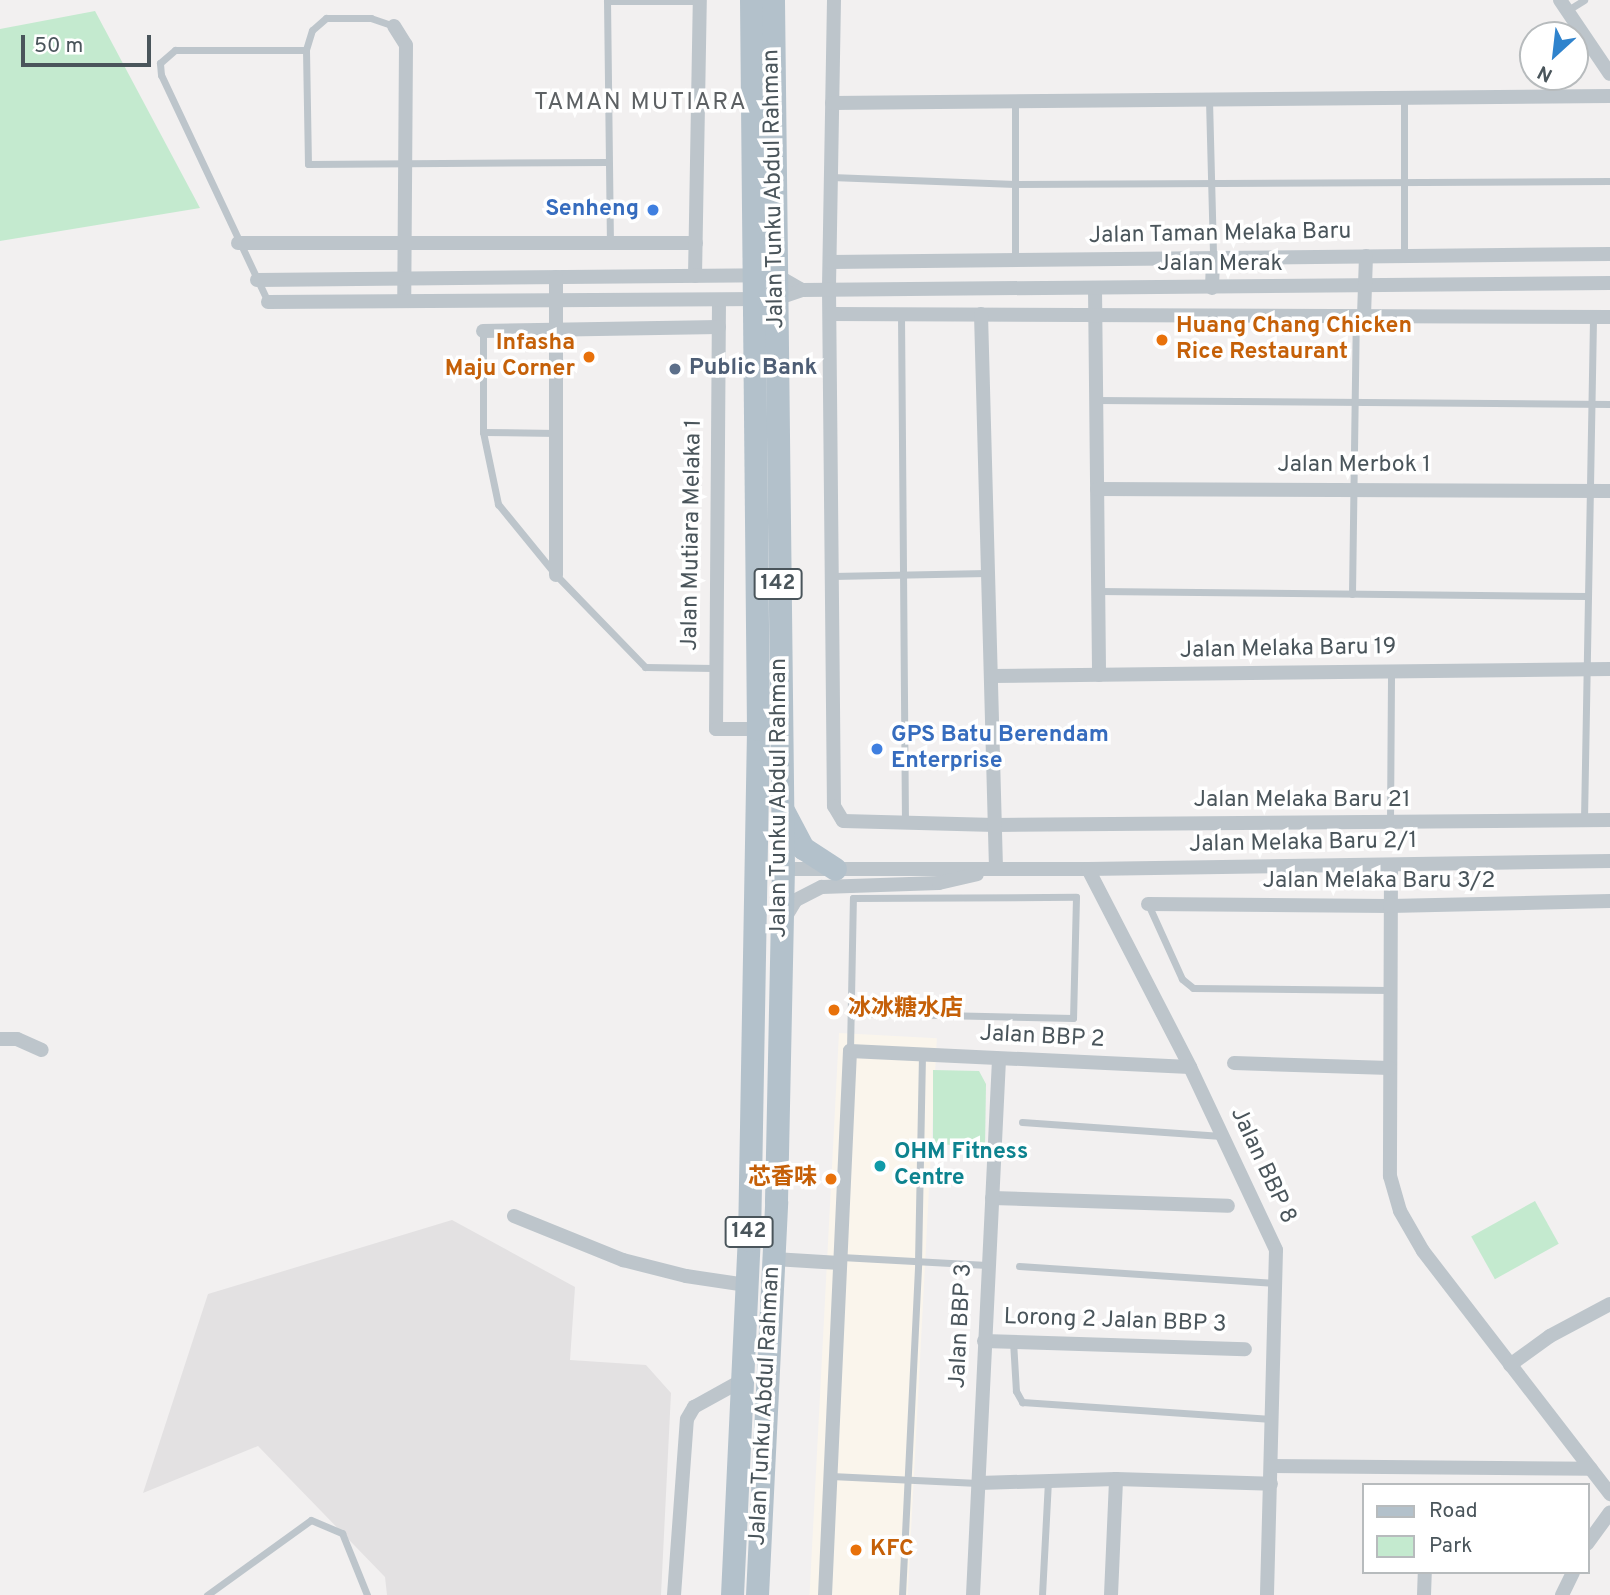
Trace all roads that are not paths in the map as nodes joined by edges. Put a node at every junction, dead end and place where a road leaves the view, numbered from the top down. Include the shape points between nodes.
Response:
1 (607, 0) edge
2 (700, 0) edge
3 (751, 0) edge
4 (773, 0) edge
5 (834, 0) edge
6 (1584, 0) edge
7 (1564, 5) edge
8 (394, 26) joint
9 (306, 50) junction
10 (1610, 74) edge
11 (1610, 96) edge
12 (1404, 98) junction
13 (1209, 100) junction
14 (1016, 101) junction
15 (832, 103) junction
16 (403, 162) junction
17 (607, 162) junction
18 (831, 177) junction
19 (1610, 181) edge
20 (1211, 183) junction
21 (1404, 183) junction
22 (1015, 184) junction
23 (238, 243) junction
24 (696, 243) junction
25 (403, 244) junction
26 (610, 244) junction
27 (1610, 254) edge
28 (1366, 256) junction
29 (1404, 256) junction
30 (1213, 258) junction
31 (1015, 260) junction
32 (830, 262) junction
33 (776, 275) junction
34 (695, 276) junction
35 (750, 276) junction
36 (556, 277) junction
37 (403, 278) junction
38 (257, 280) junction
39 (1610, 284) edge
40 (1365, 287) junction
41 (1095, 288) junction
42 (1212, 288) junction
43 (829, 289) junction
44 (802, 290) junction
45 (776, 299) junction
46 (719, 300) junction
47 (751, 300) junction
48 (556, 301) junction
49 (268, 302) joint
50 (404, 302) junction
51 (830, 314) junction
52 (901, 314) junction
53 (981, 314) junction
54 (1095, 315) junction
55 (1360, 316) junction
56 (1593, 317) junction
57 (1610, 317) edge
58 (719, 327) junction
59 (556, 330) junction
60 (483, 331) joint
61 (1096, 400) junction
62 (1354, 403) junction
63 (1591, 404) junction
64 (1610, 404) edge
65 (483, 432) junction
66 (557, 433) junction
67 (1353, 488) junction
68 (1097, 489) junction
69 (1589, 491) junction
70 (1610, 491) edge
71 (988, 573) junction
72 (556, 575) junction
73 (832, 576) junction
74 (903, 576) junction
75 (1098, 591) junction
76 (1352, 594) junction
77 (1588, 596) junction
78 (713, 668) junction
79 (1610, 669) edge
80 (1586, 670) junction
81 (1391, 671) junction
82 (1099, 675) junction
83 (991, 676) junction
84 (758, 729) junction
85 (780, 799) junction
86 (1584, 820) junction
87 (1610, 820) edge
88 (905, 823) junction
89 (1390, 823) junction
90 (995, 825) junction
91 (1610, 861) edge
92 (1391, 865) junction
93 (754, 869) junction
94 (783, 869) junction
95 (835, 869) junction
96 (996, 869) junction
97 (1088, 869) junction
98 (1610, 901) edge
99 (1148, 904) joint
100 (1390, 906) junction
101 (780, 929) junction
102 (1390, 990) junction
103 (852, 1013) junction
104 (0, 1039) edge
105 (42, 1050) dead end
106 (850, 1051) junction
107 (922, 1054) junction
108 (999, 1060) junction
109 (1234, 1063) dead end
110 (1190, 1068) junction
111 (1390, 1068) junction
112 (1022, 1122) dead end
113 (1223, 1136) junction
114 (992, 1198) junction
115 (1228, 1206) dead end
116 (514, 1216) dead end
117 (774, 1259) junction
118 (840, 1260) junction
119 (918, 1263) junction
120 (987, 1265) junction
121 (1018, 1266) dead end
122 (1278, 1283) junction
123 (746, 1284) junction
124 (1610, 1304) edge
125 (1013, 1340) junction
126 (984, 1341) junction
127 (1245, 1349) dead end
128 (1510, 1366) junction
129 (741, 1381) junction
130 (1273, 1419) junction
131 (1271, 1466) junction
132 (1429, 1469) junction
133 (1591, 1469) junction
134 (831, 1476) junction
135 (1116, 1479) junction
136 (906, 1480) junction
137 (1048, 1480) junction
138 (979, 1483) junction
139 (1428, 1483) edge
140 (1271, 1484) junction
141 (1610, 1494) edge
142 (1610, 1512) edge
143 (1589, 1541) edge
144 (1425, 1574) edge
145 (1572, 1574) edge
146 (207, 1595) edge
147 (367, 1595) edge
148 (674, 1595) edge
149 (733, 1595) edge
150 (757, 1595) edge
151 (825, 1595) edge
152 (902, 1595) edge
153 (973, 1595) edge
154 (1042, 1595) edge
155 (1111, 1595) edge
156 (1267, 1595) edge
157 (1424, 1595) edge
158 (1562, 1595) edge

1 - 2 lane
1 - 17 lane
2 - 24 street
3 - 35 main road, Jalan Tunku Abdul Rahman / 142
4 - 33 main road, Jalan Tunku Abdul Rahman / 142
5 - 15 street
6 - 7 lane
7 - 10 street
8 - 9 lane via 371,18 326,18 312,30
8 - 16 street via 406,45
9 - 16 lane via 308,164
9 - 23 lane via 175,50 160,63 161,75
11 - 12 street
12 - 13 street
12 - 21 lane
13 - 14 street
13 - 20 lane
14 - 15 street
14 - 22 lane
15 - 18 street
16 - 17 lane
16 - 25 street
17 - 26 lane
18 - 22 lane
18 - 32 street
19 - 21 lane
20 - 21 lane
20 - 22 lane
20 - 30 lane
21 - 29 lane
22 - 31 lane
23 - 25 street
23 - 38 lane
24 - 26 street
24 - 34 street
25 - 26 street
25 - 37 street
27 - 29 street, Jalan Taman Melaka Baru
28 - 29 street, Jalan Taman Melaka Baru
28 - 30 street, Jalan Taman Melaka Baru
28 - 40 street
30 - 31 street, Jalan Taman Melaka Baru
30 - 42 street
31 - 32 street, Jalan Taman Melaka Baru
32 - 43 street
33 - 35 street
33 - 44 street
33 - 45 main road, Jalan Tunku Abdul Rahman / 142
34 - 35 street
34 - 36 street
35 - 47 main road, Jalan Tunku Abdul Rahman / 142
36 - 37 street
36 - 48 street
37 - 38 street
37 - 50 street
38 - 49 lane
39 - 40 street, Jalan Merak
40 - 42 street, Jalan Merak
40 - 55 street
41 - 42 street, Jalan Merak
41 - 43 street, Jalan Merak
41 - 54 street
43 - 44 street, Jalan Merak
43 - 51 street, Jalan Melaka Baru 21
44 - 45 street, Jalan Merak
45 - 47 street, Jalan Merak
45 - 85 main road, Jalan Tunku Abdul Rahman / 142
46 - 47 street, Jalan Merak
46 - 48 street, Jalan Merak
46 - 58 street, Jalan Mutiara Melaka 1
47 - 84 main road, Jalan Tunku Abdul Rahman / 142
48 - 50 street, Jalan Merak
48 - 59 street
49 - 50 street, Jalan Merak
51 - 52 street
51 - 73 street, Jalan Melaka Baru 21
52 - 53 street
52 - 74 lane
53 - 54 street
53 - 71 street
54 - 55 street
54 - 61 street
55 - 56 street
55 - 62 lane
56 - 57 street
56 - 63 lane
58 - 59 street
58 - 78 street, Jalan Mutiara Melaka 1
59 - 60 street
59 - 66 street
60 - 65 lane
61 - 62 lane
61 - 68 street
62 - 63 lane
62 - 67 lane
63 - 64 lane
63 - 69 lane
65 - 66 lane
65 - 72 lane via 498,504
66 - 72 street
67 - 68 street, Jalan Merbok 1
67 - 69 street, Jalan Merbok 1
67 - 76 lane
68 - 75 street
69 - 70 street, Jalan Merbok 1
69 - 77 lane
71 - 74 lane
71 - 83 street
72 - 78 lane via 645,667
73 - 74 lane
73 - 88 street, Jalan Melaka Baru 21 via 834,806 843,821 851,824
74 - 88 lane
75 - 76 lane
75 - 82 street
76 - 77 lane
77 - 80 lane
78 - 84 street, Jalan Mutiara Melaka 1 via 716,729
79 - 80 street, Jalan Melaka Baru 19
80 - 81 street, Jalan Melaka Baru 19
80 - 86 lane
81 - 82 street, Jalan Melaka Baru 19
81 - 89 lane
82 - 83 street, Jalan Melaka Baru 19
83 - 90 street
84 - 93 main road, Jalan Tunku Abdul Rahman / 142
85 - 94 main road, Jalan Tunku Abdul Rahman / 142
85 - 95 main road via 793,834
86 - 87 street, Jalan Melaka Baru 21
86 - 89 street, Jalan Melaka Baru 21
88 - 90 street, Jalan Melaka Baru 21
89 - 90 street, Jalan Melaka Baru 21
90 - 96 street
91 - 92 street, Jalan Melaka Baru 2/1
92 - 97 street, Jalan Melaka Baru 2/1
92 - 100 street
93 - 94 street
93 - 123 main road, Jalan Tunku Abdul Rahman / 142
94 - 95 street
94 - 101 main road, Jalan Tunku Abdul Rahman / 142
95 - 96 street
96 - 97 street, Jalan Melaka Baru 2/1
96 - 101 street via 939,883 822,887 796,900
97 - 110 street, Jalan BBP 8
98 - 100 street, Jalan Melaka Baru 3/2
99 - 100 street, Jalan Melaka Baru 3/2
99 - 102 lane via 1182,979 1193,988 1237,992
100 - 102 street
101 - 117 main road, Jalan Tunku Abdul Rahman / 142
102 - 111 street
103 - 103 lane via 853,898 1076,897 1073,1018
103 - 106 lane
104 - 105 street via 18,1039
106 - 107 street, Jalan BBP 2
106 - 118 street
107 - 108 street, Jalan BBP 2
107 - 119 lane
108 - 110 street, Jalan BBP 2
108 - 114 street, Jalan BBP 3
109 - 111 street
110 - 113 street, Jalan BBP 8
111 - 128 street via 1390,1176 1400,1212 1423,1251
112 - 113 lane
113 - 122 street, Jalan BBP 8 via 1276,1250
114 - 115 street
114 - 120 street, Jalan BBP 3
116 - 123 street via 623,1260 686,1276
117 - 118 street
117 - 150 main road, Jalan Tunku Abdul Rahman / 142
118 - 119 lane
118 - 134 street
119 - 120 lane
119 - 136 lane
120 - 126 street, Jalan BBP 3
121 - 122 lane
122 - 130 street, Jalan BBP 8
123 - 129 main road, Jalan Tunku Abdul Rahman / 142
124 - 128 street via 1550,1336
125 - 126 street, Lorong 2 Jalan BBP 3
125 - 127 street, Lorong 2 Jalan BBP 3
125 - 130 lane via 1016,1391 1022,1402
126 - 138 street, Jalan BBP 3
128 - 133 street
129 - 148 street via 694,1407 687,1419
129 - 149 main road, Jalan Tunku Abdul Rahman / 142
130 - 131 street, Jalan BBP 8
131 - 132 street
131 - 140 street, Jalan BBP 8
132 - 133 street
132 - 139 street
133 - 141 street
134 - 136 lane
134 - 151 street
135 - 137 street
135 - 140 street
135 - 155 street
136 - 138 lane
136 - 152 lane
137 - 138 street
137 - 154 lane
138 - 153 street, Jalan BBP 3
140 - 156 street, Jalan BBP 8
142 - 143 street
144 - 157 street
145 - 158 street
146 - 147 lane via 311,1520 341,1533

